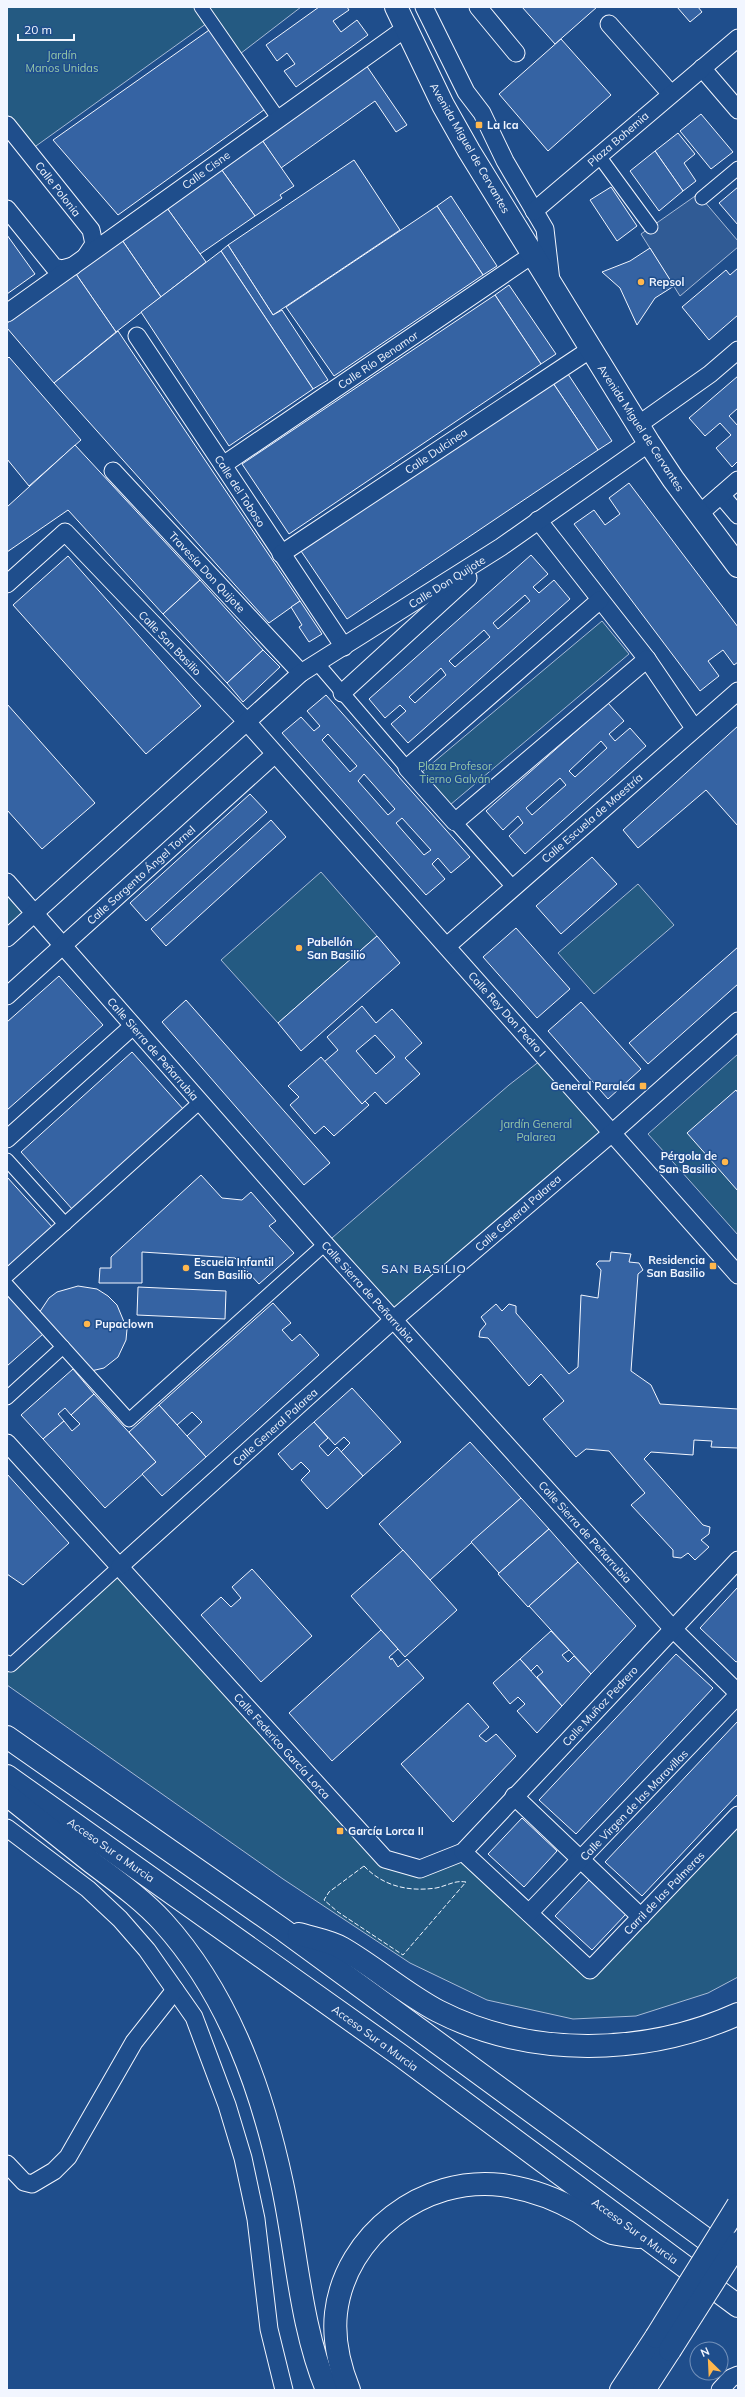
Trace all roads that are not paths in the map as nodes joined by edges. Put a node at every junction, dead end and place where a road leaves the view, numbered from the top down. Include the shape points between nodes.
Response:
1 (201, 7) edge
2 (396, 7) edge
3 (478, 7) edge
4 (427, 8) edge
5 (609, 24) dead end
6 (406, 28) junction
7 (738, 38) edge
8 (516, 53) dead end
9 (702, 68) junction
10 (671, 94) junction
11 (738, 110) edge
12 (278, 118) junction
13 (7, 125) edge
14 (599, 156) junction
15 (738, 168) edge
16 (702, 198) dead end
17 (7, 208) edge
18 (534, 211) junction
19 (651, 227) dead end
20 (532, 255) junction
21 (80, 261) junction
22 (551, 285) junction
23 (7, 313) edge
24 (137, 336) dead end
25 (590, 348) junction
26 (738, 350) edge
27 (644, 434) junction
28 (223, 465) junction
29 (113, 471) dead end
30 (738, 480) edge
31 (722, 495) junction
32 (699, 514) junction
33 (738, 515) edge
34 (538, 520) junction
35 (501, 547) junction
36 (281, 554) junction
37 (738, 566) edge
38 (7, 584) edge
39 (600, 600) junction
40 (344, 647) junction
41 (647, 659) junction
42 (317, 663) junction
43 (302, 673) junction
44 (738, 691) edge
45 (342, 693) junction
46 (247, 722) junction
47 (694, 728) junction
48 (275, 754) junction
49 (407, 768) junction
50 (455, 822) junction
51 (7, 882) edge
52 (513, 887) junction
53 (34, 914) junction
54 (7, 938) edge
55 (62, 946) junction
56 (447, 946) junction
57 (7, 996) edge
58 (738, 1021) edge
59 (133, 1026) junction
60 (200, 1102) junction
61 (612, 1133) junction
62 (7, 1139) edge
63 (7, 1160) edge
64 (65, 1224) junction
65 (325, 1244) junction
66 (738, 1275) edge
67 (7, 1276) edge
68 (7, 1285) edge
69 (393, 1320) junction
70 (63, 1347) junction
71 (7, 1398) edge
72 (7, 1443) edge
73 (738, 1560) edge
74 (120, 1566) junction
75 (673, 1629) junction
76 (7, 1662) edge
77 (738, 1694) edge
78 (7, 1737) edge
79 (7, 1776) edge
80 (7, 1795) edge
81 (514, 1796) junction
82 (738, 1815) edge
83 (7, 1828) edge
84 (463, 1852) junction
85 (580, 1861) junction
86 (529, 1913) junction
87 (641, 1917) junction
88 (282, 1928) junction
89 (175, 1990) junction
90 (738, 2014) edge
91 (7, 2164) edge
92 (738, 2205) edge
93 (644, 2238) junction
94 (738, 2243) edge
95 (738, 2262) edge
96 (738, 2306) edge
97 (663, 2344) junction
98 (738, 2375) edge
99 (284, 2390) edge
100 (327, 2390) edge
101 (349, 2390) edge
102 (621, 2390) edge
103 (644, 2390) edge
104 (720, 2390) edge

1 - 12 street
2 - 6 main road, Avenida Miguel de Cervantes
3 - 8 street
4 - 18 street, Avenida Miguel de Cervantes via 466,92 482,113 505,161
5 - 10 street
6 - 12 street, Calle Cisne
6 - 20 main road, Avenida Miguel de Cervantes via 450,117
7 - 9 street, Plaza Bohemia
9 - 10 street, Plaza Bohemia
9 - 11 street
10 - 14 street, Plaza Bohemia
12 - 21 street, Calle Cisne
13 - 21 street, Calle Polonia via 91,230 94,244
14 - 18 street, Plaza Bohemia
14 - 19 street
15 - 16 street
17 - 21 street via 54,267 62,269
18 - 22 street, Avenida Miguel de Cervantes via 545,229
20 - 22 main road, Avenida Miguel de Cervantes
20 - 28 street, Calle Río Benamor
21 - 23 street, Calle Cisne
22 - 25 main road, Avenida Miguel de Cervantes
24 - 28 street, Calle del Toboso
25 - 27 main road, Avenida Miguel de Cervantes
25 - 36 street, Calle Dulcinea
26 - 27 street, Calle Don Quijote
27 - 32 main road, Avenida Miguel de Cervantes
27 - 34 street, Calle Don Quijote
28 - 36 street, Calle del Toboso
29 - 43 street, Travesía Don Quijote
30 - 31 street
31 - 32 street
31 - 33 street
32 - 37 main road, Avenida Miguel de Cervantes
34 - 35 street, Calle Don Quijote
34 - 39 street
35 - 40 street, Calle Don Quijote
35 - 45 street
36 - 40 street, Calle del Toboso
38 - 46 street, Calle San Basilio via 65,532
39 - 41 street
39 - 49 street
40 - 42 street, Calle Don Quijote
41 - 47 street
41 - 50 street
42 - 43 street, Calle Don Quijote
42 - 45 street
43 - 46 street, Calle Don Quijote
44 - 47 street, Calle Escuela de Maestría
45 - 49 street
46 - 48 street, Calle San Basilio
46 - 53 street
47 - 52 street, Calle Escuela de Maestría
48 - 55 street, Calle Sargento Ángel Tornel
48 - 56 street, Calle Rey Don Pedro I
49 - 50 street
50 - 52 street
51 - 53 street, Calle Sierra de Peñarrubia
52 - 56 street, Calle Escuela de Maestría
53 - 54 street
53 - 55 street, Calle Sierra de Peñarrubia
55 - 57 street, Calle Sargento Ángel Tornel
55 - 59 street, Calle Sierra de Peñarrubia
56 - 61 street, Calle Rey Don Pedro I
58 - 61 street, Calle General Palarea
59 - 60 street, Calle Sierra de Peñarrubia
59 - 62 street
60 - 64 street
60 - 65 street, Calle Sierra de Peñarrubia
61 - 66 street, Calle Rey Don Pedro I
61 - 69 street, Calle General Palarea
63 - 64 street
64 - 67 street
65 - 69 street, Calle Sierra de Peñarrubia
65 - 70 street via 129,1420
68 - 70 street
69 - 74 street, Calle General Palarea
69 - 75 street, Calle Sierra de Peñarrubia
70 - 71 street
72 - 74 street, Calle Federico García Lorca
73 - 75 street, Calle Muñoz Pedrero
74 - 76 street via 11,1665
74 - 84 street, Calle Federico García Lorca via 385,1859 420,1869
75 - 77 street, Calle Sierra de Peñarrubia
75 - 81 street, Calle Muñoz Pedrero
77 - 85 street, Calle Virgen de las Maravillas
78 - 88 main road
79 - 93 main road, Acceso Sur a Murcia via 400,2055
80 - 100 main road via 143,1903 178,1942 214,1994 246,2060 266,2117 290,2224 310,2336
81 - 84 street, Calle Muñoz Pedrero
81 - 85 street
82 - 87 street, Carril de las Palmeras
83 - 89 street via 72,1876 120,1919 147,1950
84 - 86 street
85 - 86 street, Calle Virgen de las Maravillas
85 - 87 street
86 - 87 street, Carril de las Palmeras via 590,1970
88 - 90 main road via 341,1947 397,1986 462,2021 496,2033 535,2042 604,2045 653,2041 708,2026
88 - 95 main road
89 - 91 street via 134,2042 68,2158 54,2171 32,2184 24,2182
89 - 99 street via 194,2017 227,2105 243,2158 256,2219 268,2329
92 - 97 main road, bridge
93 - 96 main road, Acceso Sur a Murcia
93 - 101 main road via 611,2232 550,2197 501,2185 459,2186 408,2204 374,2233 361,2249 343,2289 336,2312 337,2355
94 - 97 main road, bridge
97 - 102 main road
97 - 103 main road
98 - 104 street via 731,2378

